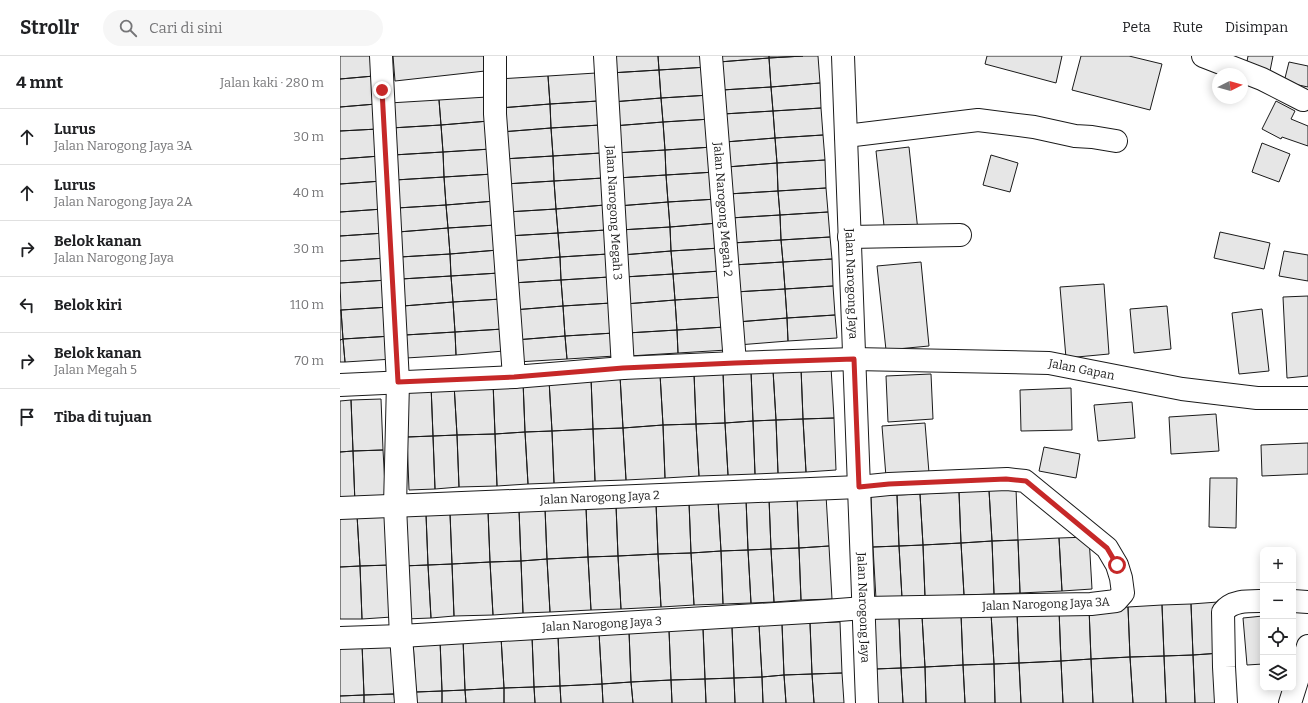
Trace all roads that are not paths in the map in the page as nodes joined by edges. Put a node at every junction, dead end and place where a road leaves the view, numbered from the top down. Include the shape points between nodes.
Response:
1 (380, 56) edge
2 (495, 56) edge
3 (604, 56) edge
4 (711, 56) edge
5 (843, 56) edge
6 (1203, 56) edge
7 (1303, 100) dead end
8 (846, 136) junction
9 (1116, 141) dead end
10 (960, 235) dead end
11 (850, 237) junction
12 (854, 359) junction
13 (735, 363) junction
14 (623, 368) junction
15 (514, 377) junction
16 (398, 382) junction
17 (340, 384) edge
18 (1308, 398) edge
19 (859, 487) junction
20 (395, 506) junction
21 (340, 508) edge
22 (1260, 601) edge
23 (1296, 601) edge
24 (1308, 602) edge
25 (864, 608) junction
26 (401, 636) junction
27 (340, 638) edge
28 (1308, 648) edge
29 (406, 703) edge
30 (867, 703) edge
31 (1226, 703) edge
32 (1290, 703) edge

1 - 16 street
2 - 15 street via 495,114
3 - 14 street, Jalan Narogong Megah 3
4 - 13 street, Jalan Narogong Megah 2
5 - 8 street, Jalan Narogong Jaya
6 - 7 street via 1262,79
8 - 9 street via 978,120
8 - 11 street, Jalan Narogong Jaya
10 - 11 street
11 - 12 street, Jalan Narogong Jaya
12 - 13 street, Jalan Gapan
12 - 18 street, Jalan Gapan via 1049,363 1182,389 1257,398
12 - 19 street, Jalan Narogong Jaya
13 - 14 street, Jalan Gapan
14 - 15 street, Jalan Gapan
15 - 16 street, Jalan Gapan
16 - 17 street, Jalan Gapan
16 - 20 street
19 - 20 street, Jalan Narogong Jaya 2
19 - 25 street, Jalan Narogong Jaya
19 - 25 street, Jalan Narogong Jaya 3A via 1006,479 1026,481 1107,548 1117,565 1123,593 1116,601 1091,604
20 - 21 street, Jalan Narogong Jaya 2
20 - 26 street
22 - 31 street via 1228,605 1223,612
23 - 24 street
25 - 26 street, Jalan Narogong Jaya 3
25 - 30 street, Jalan Narogong Jaya
26 - 27 street, Jalan Narogong Jaya 3
26 - 29 street
28 - 32 street

